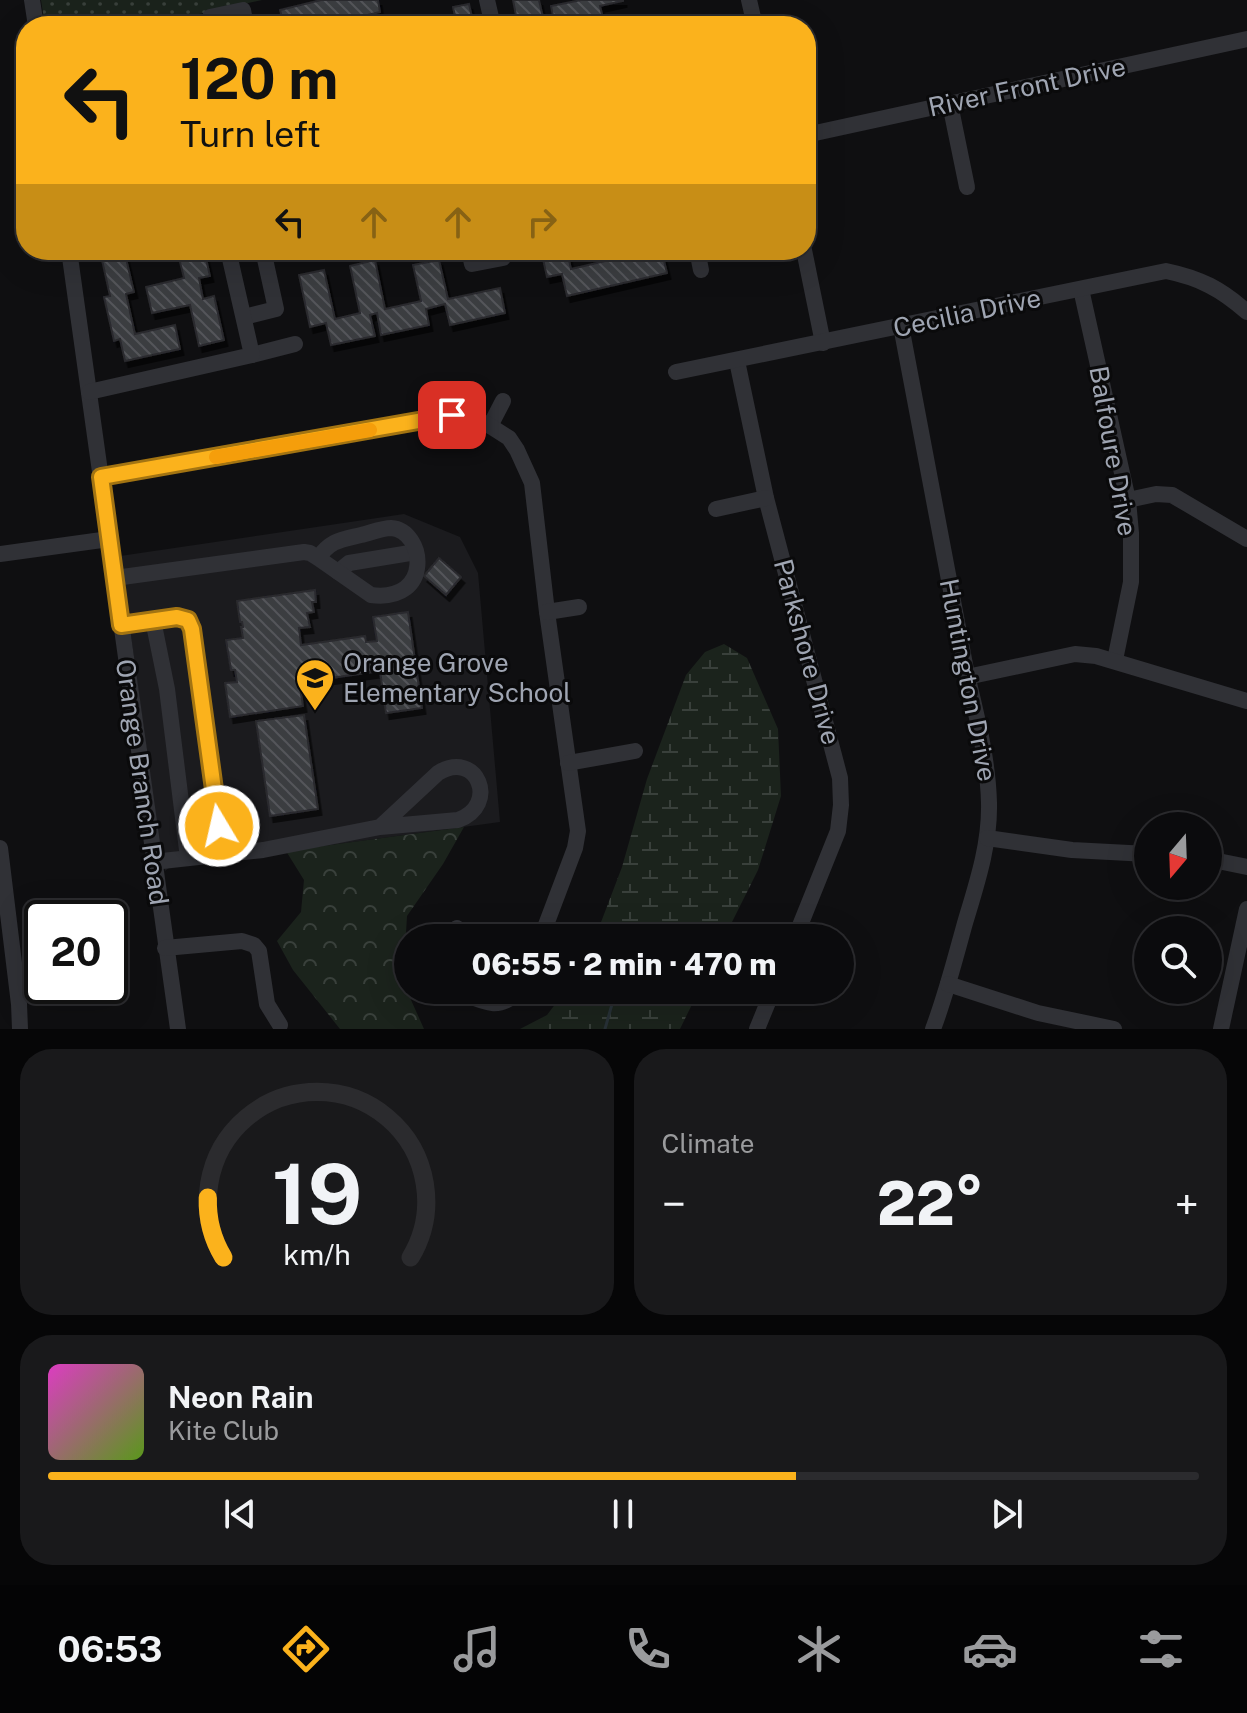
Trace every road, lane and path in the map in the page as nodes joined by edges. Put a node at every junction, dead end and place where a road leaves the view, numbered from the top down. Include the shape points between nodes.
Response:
1 (215, 16) edge
2 (244, 16) edge
3 (1247, 39) edge
4 (950, 104) junction
5 (816, 133) edge
6 (967, 187) dead end
7 (70, 260) edge
8 (230, 260) edge
9 (265, 260) edge
10 (471, 260) edge
11 (493, 260) edge
12 (699, 260) edge
13 (806, 260) edge
14 (701, 270) dead end
15 (1081, 289) junction
16 (1247, 312) edge
17 (244, 317) junction
18 (901, 326) junction
19 (823, 343) junction
20 (295, 344) dead end
21 (252, 355) junction
22 (737, 361) junction
23 (676, 372) dead end
24 (89, 392) junction
25 (503, 401) dead end
26 (490, 426) junction
27 (101, 477) junction
28 (766, 498) junction
29 (1128, 500) junction
30 (716, 509) dead end
31 (109, 539) junction
32 (1247, 539) edge
33 (416, 552) junction
34 (0, 554) edge
35 (318, 558) junction
36 (338, 572) junction
37 (115, 578) junction
38 (579, 607) dead end
39 (547, 612) junction
40 (153, 620) junction
41 (121, 625) junction
42 (1115, 660) junction
43 (967, 677) junction
44 (1247, 701) edge
45 (635, 751) dead end
46 (568, 763) junction
47 (380, 827) junction
48 (987, 838) junction
49 (0, 848) edge
50 (237, 853) junction
51 (1134, 853) edge
52 (188, 858) junction
53 (153, 862) junction
54 (1222, 862) edge
55 (1247, 867) edge
56 (4, 900) edge
57 (1247, 909) edge
58 (546, 924) edge
59 (801, 924) edge
60 (165, 948) junction
61 (1240, 974) edge
62 (948, 984) junction
63 (767, 1004) edge
64 (280, 1025) dead end
65 (20, 1029) edge
66 (178, 1029) edge
67 (757, 1029) edge
68 (933, 1029) edge
69 (1114, 1029) edge
70 (1221, 1029) edge

1 - 2 street via 243,10
3 - 4 street, River Front Drive
4 - 5 street, River Front Drive
4 - 6 street
7 - 24 street, Orange Branch Road
8 - 17 street
9 - 17 street via 276,309
10 - 11 street
12 - 14 street
13 - 19 street
15 - 16 street, Cecilia Drive via 1166,271 1199,279
15 - 18 street, Cecilia Drive
15 - 29 street, Balfoure Drive
17 - 21 street
18 - 19 street, Cecilia Drive
18 - 43 street, Huntington Drive
19 - 22 street, Cecilia Drive
20 - 21 street
21 - 24 street
22 - 23 street, Cecilia Drive
22 - 28 street, Parkshore Drive
24 - 27 street, Orange Branch Road
25 - 26 street
26 - 27 street via 452,415
26 - 39 street via 509,438 532,483
27 - 31 street, Orange Branch Road
28 - 30 street
28 - 59 street, Parkshore Drive via 840,778 838,831
29 - 32 street via 1172,495
29 - 42 street, Balfoure Drive via 1131,582
31 - 34 street
31 - 37 street, Orange Branch Road
33 - 35 street via 408,536 390,528 334,541
33 - 36 street via 349,563
33 - 36 street via 416,577 396,594 371,595
35 - 36 street
35 - 37 street via 304,552
37 - 41 street, Orange Branch Road
38 - 39 street
39 - 46 street
40 - 41 street
40 - 50 street via 177,617 188,620 192,629 219,826
40 - 52 street
41 - 53 street, Orange Branch Road
42 - 43 street via 1075,654
42 - 44 street
43 - 48 street, Huntington Drive via 988,780
45 - 46 street
46 - 58 street via 577,839
47 - 47 street via 468,817 479,804 479,782 467,769 448,767
47 - 50 street
48 - 51 street
48 - 62 street, Huntington Drive
49 - 56 street
50 - 52 street
52 - 53 street
53 - 60 street, Orange Branch Road
54 - 55 street
56 - 65 street
57 - 61 street
60 - 64 street via 242,941 254,945 267,1004
60 - 66 street, Orange Branch Road
61 - 70 street
62 - 68 street, Huntington Drive
62 - 69 street via 1038,1013
63 - 67 street

